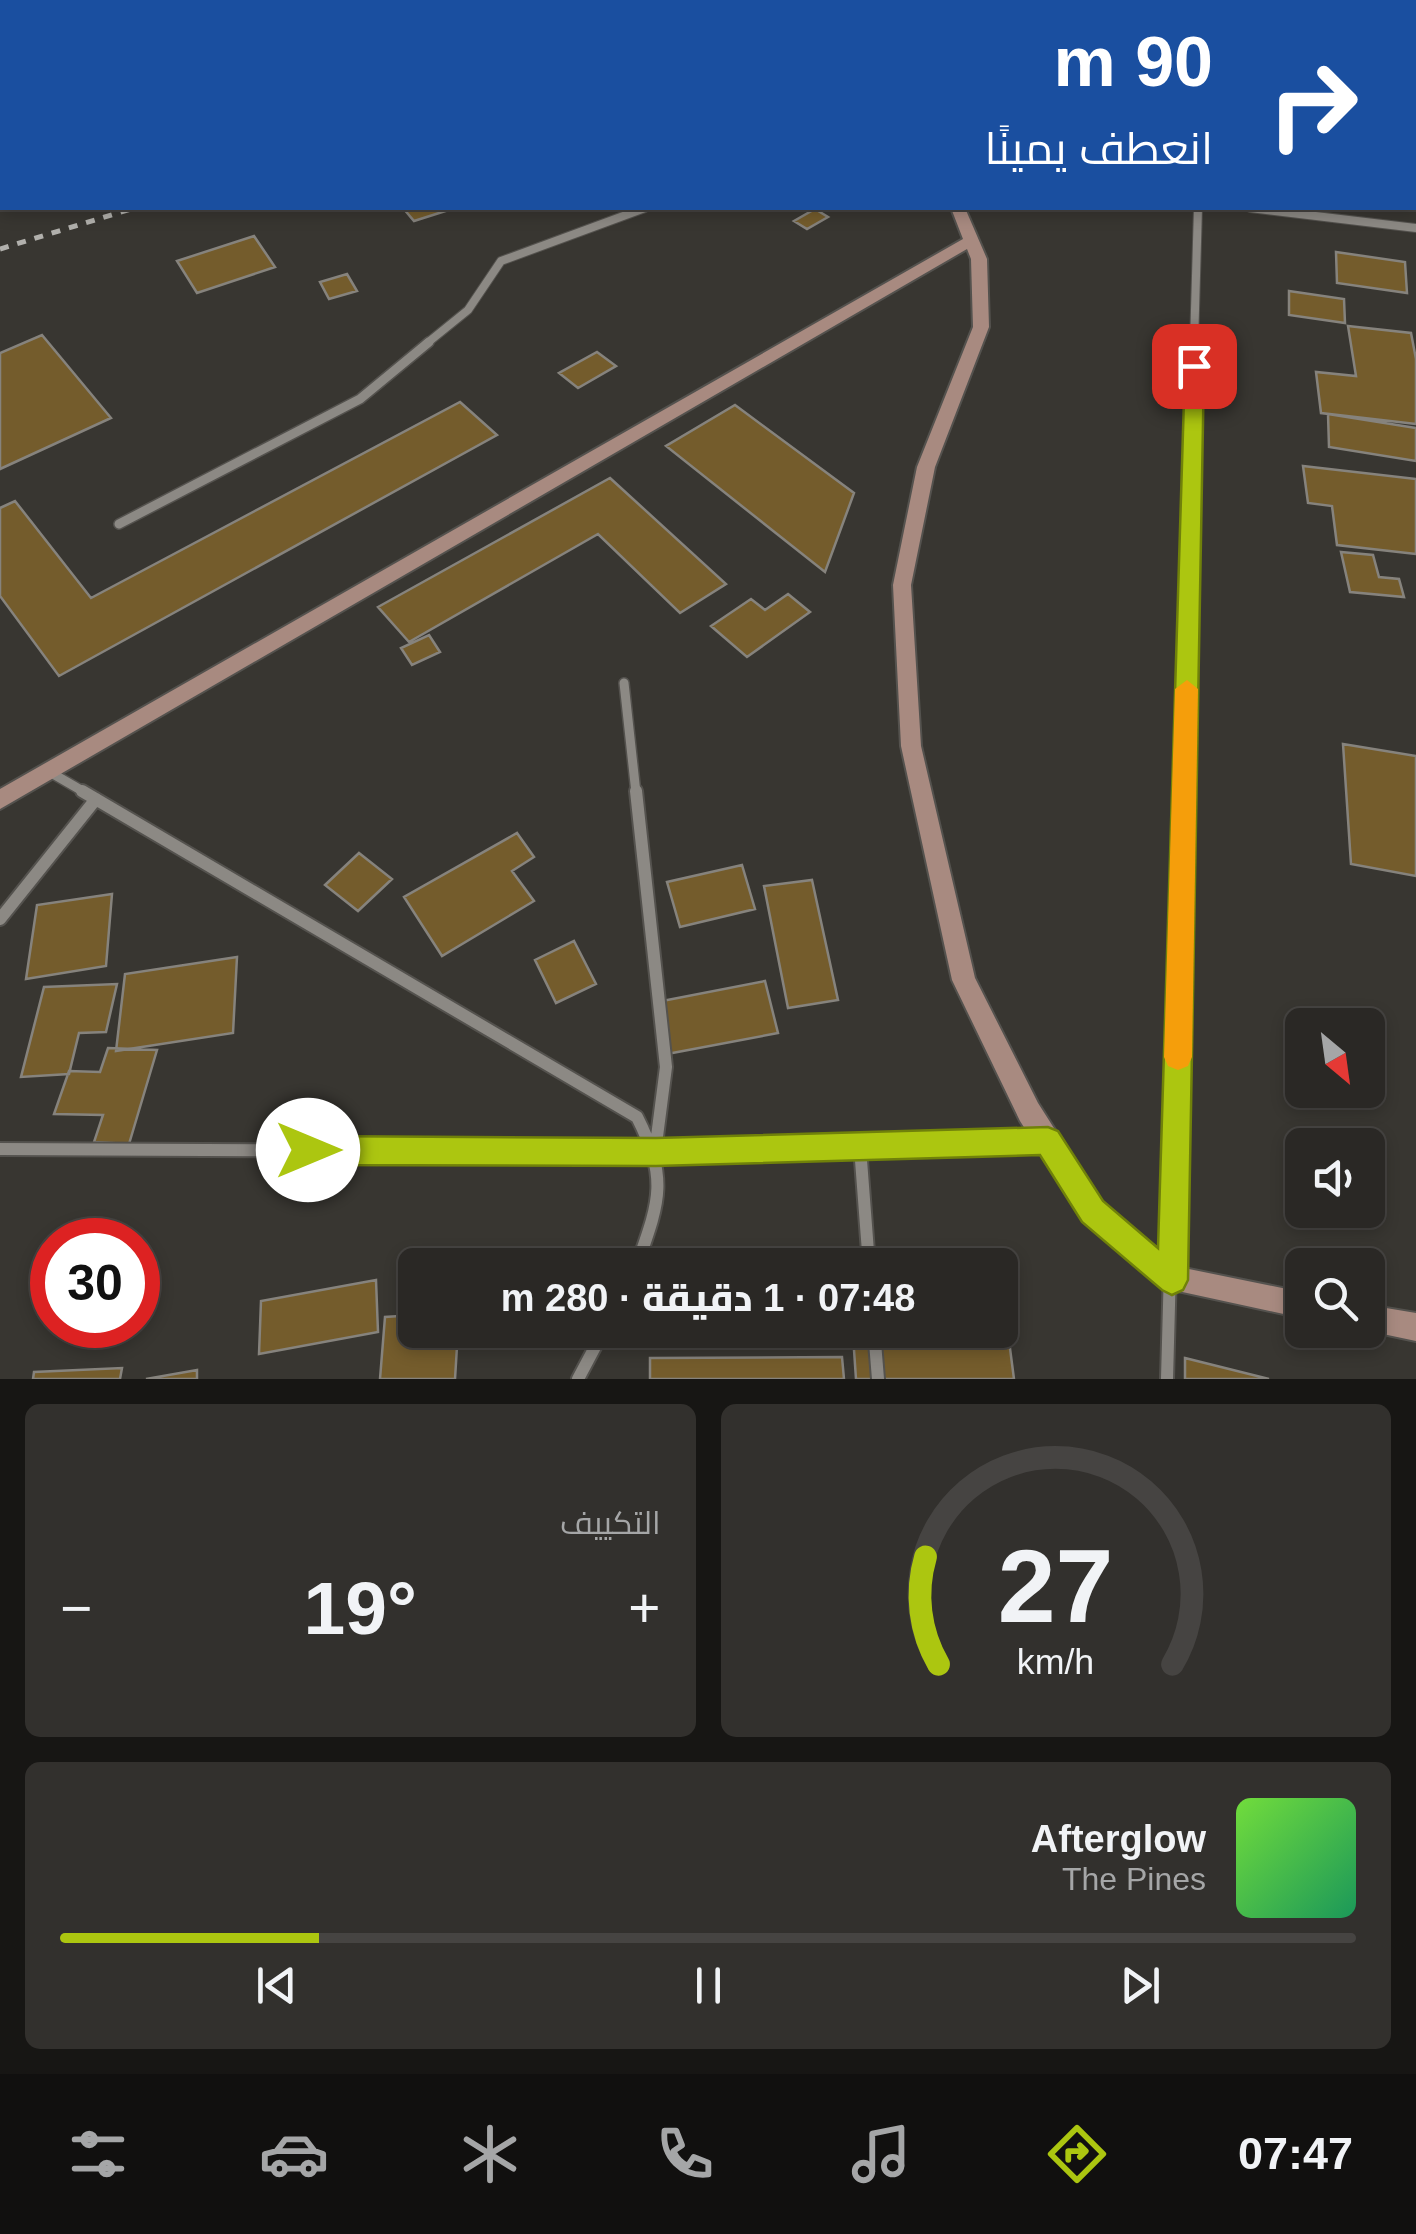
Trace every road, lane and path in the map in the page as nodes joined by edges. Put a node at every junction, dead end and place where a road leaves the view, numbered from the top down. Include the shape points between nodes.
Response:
1 (640, 210) edge
2 (959, 210) edge
3 (1198, 210) edge
4 (1267, 210) edge
5 (1416, 228) edge
6 (972, 240) junction
7 (120, 524) dead end
8 (624, 683) dead end
9 (48, 770) junction
10 (96, 799) junction
11 (0, 800) edge
12 (0, 919) edge
13 (1048, 1141) junction
14 (860, 1147) junction
15 (0, 1148) edge
16 (656, 1152) junction
17 (643, 1248) edge
18 (868, 1248) edge
19 (1172, 1280) junction
20 (1285, 1302) edge
21 (1385, 1321) edge
22 (1416, 1326) edge
23 (594, 1348) edge
24 (875, 1348) edge
25 (578, 1379) edge
26 (878, 1379) edge
27 (1167, 1379) edge

1 - 7 street via 501,262 468,310 360,399
2 - 6 main road
3 - 19 street
4 - 5 street
6 - 9 main road
6 - 13 main road via 980,259 981,327 926,467 902,584 911,746 964,980
8 - 16 street via 666,1066
9 - 10 street
9 - 11 main road
10 - 12 street
10 - 16 street via 637,1117
13 - 14 street
13 - 19 main road via 1092,1212
14 - 16 street
14 - 18 street
15 - 16 street
16 - 17 street via 658,1201
19 - 20 main road
19 - 27 street
21 - 22 main road
23 - 25 street
24 - 26 street

